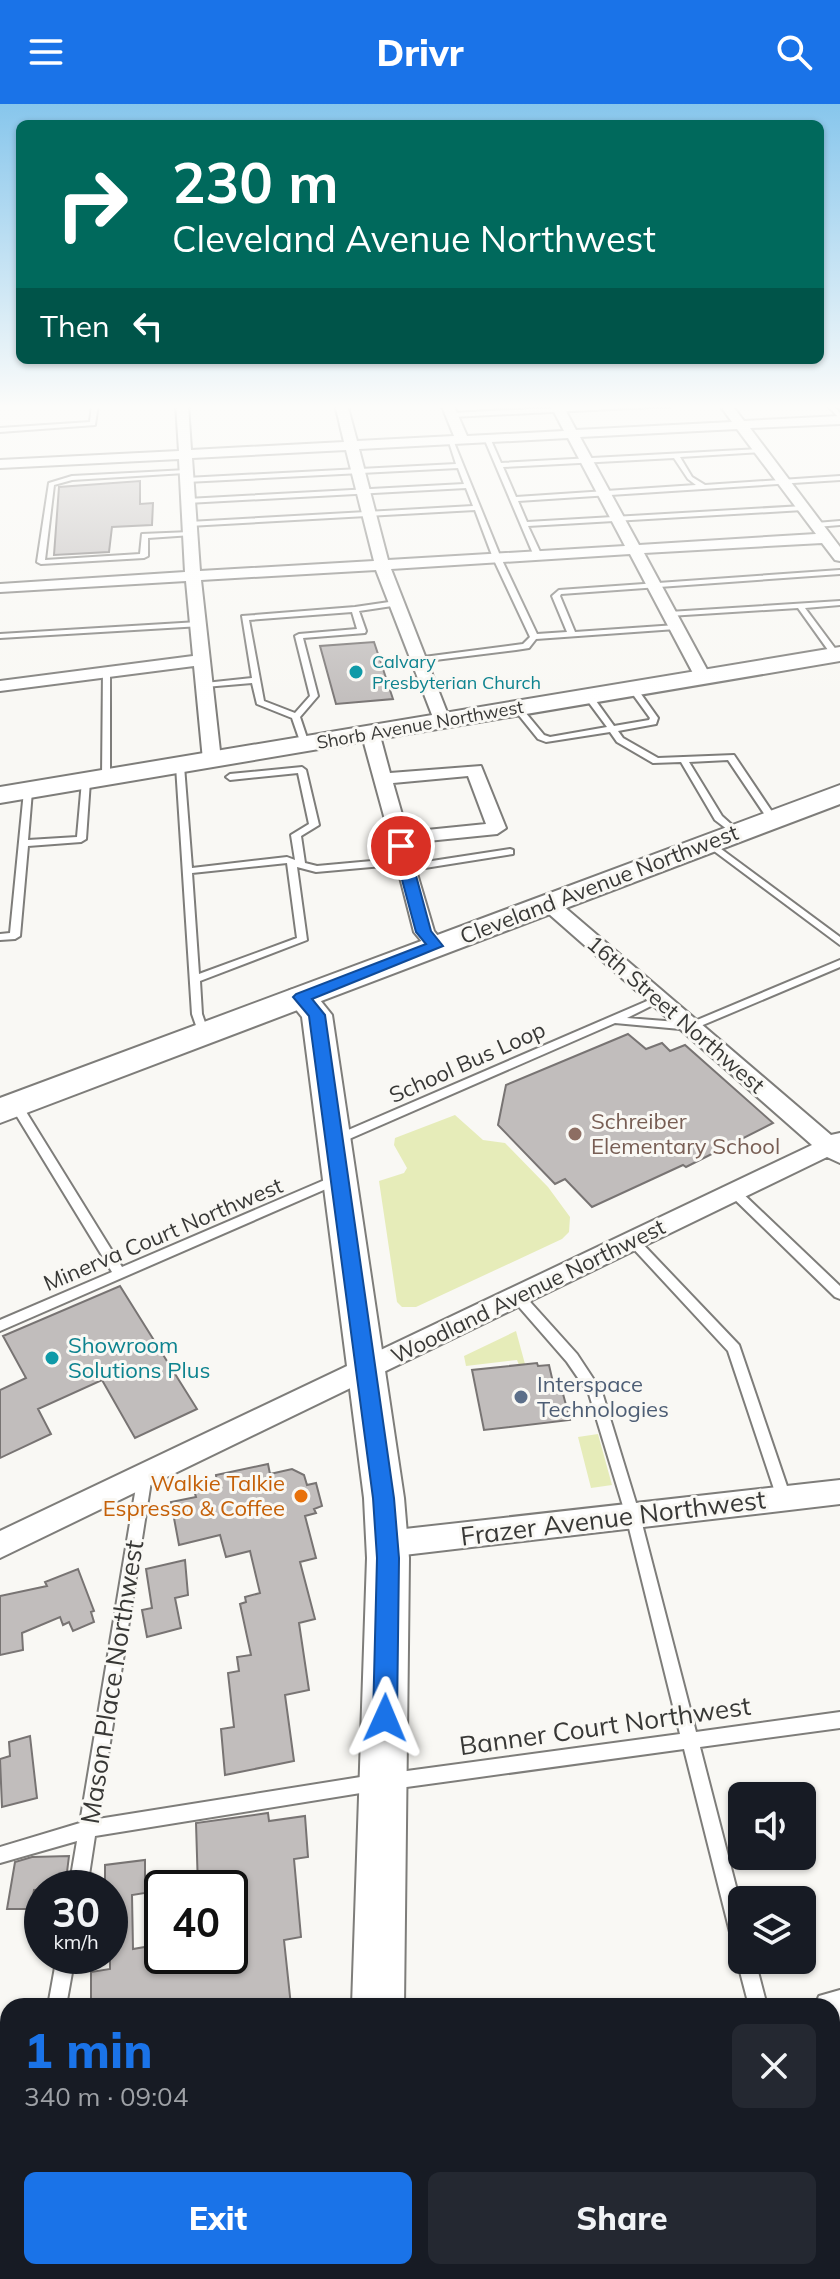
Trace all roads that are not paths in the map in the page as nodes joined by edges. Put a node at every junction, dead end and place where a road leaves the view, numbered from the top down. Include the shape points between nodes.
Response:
1 (48, 506) edge
2 (187, 506) edge
3 (367, 506) edge
4 (516, 506) edge
5 (610, 506) edge
6 (801, 506) edge
7 (477, 508) joint
8 (803, 508) junction
9 (369, 514) junction
10 (617, 518) junction
11 (840, 523) edge
12 (524, 524) junction
13 (816, 525) junction
14 (189, 529) junction
15 (826, 538) junction
16 (635, 550) junction
17 (538, 556) junction
18 (840, 557) edge
19 (497, 558) junction
20 (382, 565) junction
21 (840, 572) edge
22 (193, 576) junction
23 (653, 584) junction
24 (0, 588) edge
25 (396, 603) junction
26 (840, 603) edge
27 (800, 606) junction
28 (355, 609) junction
29 (673, 621) junction
30 (198, 624) junction
31 (572, 634) junction
32 (0, 636) edge
33 (533, 640) junction
34 (838, 655) edge
35 (201, 660) junction
36 (419, 660) junction
37 (106, 672) junction
38 (703, 677) junction
39 (256, 680) junction
40 (205, 685) junction
41 (0, 686) edge
42 (633, 689) junction
43 (588, 696) junction
44 (517, 708) junction
45 (296, 717) junction
46 (442, 720) junction
47 (611, 728) junction
48 (370, 732) junction
49 (305, 744) junction
50 (683, 759) junction
51 (180, 766) junction
52 (221, 769) junction
53 (96, 779) junction
54 (382, 779) junction
55 (28, 791) junction
56 (840, 794) edge
57 (0, 795) edge
58 (772, 819) junction
59 (722, 838) junction
60 (24, 843) junction
61 (510, 852) dead end
62 (403, 853) junction
63 (297, 864) junction
64 (187, 871) junction
65 (548, 903) junction
66 (0, 937) edge
67 (840, 942) edge
68 (436, 946) junction
69 (840, 963) edge
70 (195, 979) junction
71 (301, 997) junction
72 (658, 1000) junction
73 (613, 1020) junction
74 (691, 1027) junction
75 (204, 1034) junction
76 (8, 1108) edge
77 (836, 1148) edge
78 (338, 1159) junction
79 (733, 1191) junction
80 (633, 1241) junction
81 (120, 1274) junction
82 (840, 1294) edge
83 (518, 1297) junction
84 (0, 1326) edge
85 (367, 1368) junction
86 (145, 1475) junction
87 (840, 1492) edge
88 (784, 1498) junction
89 (633, 1516) junction
90 (387, 1544) junction
91 (0, 1545) edge
92 (840, 1720) edge
93 (689, 1741) junction
94 (384, 1782) junction
95 (89, 1829) junction
96 (0, 1855) edge
97 (81, 1870) edge
98 (728, 1890) edge
99 (63, 1974) edge
100 (750, 1974) edge
101 (58, 1998) edge
102 (378, 1998) edge
103 (756, 1998) edge

1 - 14 lane via 41,562 144,556 145,536
2 - 14 street
3 - 9 street
4 - 12 lane
5 - 10 street
6 - 8 street
7 - 9 lane
7 - 19 lane
8 - 10 lane
8 - 13 street
9 - 14 lane
9 - 20 street
10 - 12 lane
10 - 16 street
11 - 13 lane
12 - 17 lane
13 - 15 street
14 - 22 street
15 - 16 street
15 - 18 street
16 - 17 street
16 - 23 street
17 - 19 street
19 - 20 street
19 - 33 lane
20 - 22 street
20 - 25 street
21 - 23 lane
22 - 24 street
22 - 30 street
23 - 29 street
23 - 31 lane via 559,592 556,596
25 - 28 lane
25 - 36 street
26 - 27 lane
27 - 29 lane
27 - 34 lane
28 - 39 lane via 245,618
28 - 45 lane via 362,631 299,636 314,696
29 - 31 lane
29 - 38 street
30 - 32 lane
30 - 35 street
31 - 33 lane
33 - 36 lane via 516,648
34 - 38 street, Shorb Avenue Northwest
35 - 37 street
35 - 40 street
36 - 46 street
37 - 41 street
37 - 53 lane
38 - 42 street, Shorb Avenue Northwest
39 - 40 lane
39 - 45 lane via 260,702
40 - 52 street
42 - 43 street, Shorb Avenue Northwest
42 - 47 lane via 653,722
43 - 44 street, Shorb Avenue Northwest
43 - 47 lane
44 - 46 street, Shorb Avenue Northwest
44 - 47 lane via 549,740
45 - 49 lane
46 - 48 street, Shorb Avenue Northwest
47 - 50 lane via 620,740 656,761
48 - 49 street, Shorb Avenue Northwest
48 - 54 street
49 - 52 street, Shorb Avenue Northwest
50 - 58 lane via 731,757
50 - 59 lane via 718,818
51 - 52 street, Shorb Avenue Northwest
51 - 53 street, Shorb Avenue Northwest
51 - 64 lane
52 - 63 lane via 302,770 314,825 296,835
53 - 55 street, Shorb Avenue Northwest
53 - 60 lane via 81,839
54 - 62 street
54 - 62 street via 475,770 497,828
55 - 57 street, Shorb Avenue Northwest
55 - 60 lane
56 - 58 main road, Cleveland Avenue Northwest
58 - 59 main road, Cleveland Avenue Northwest
59 - 65 main road, Cleveland Avenue Northwest
59 - 67 lane
60 - 66 lane via 15,936
61 - 62 lane
62 - 63 lane via 316,869
62 - 68 street via 424,932
63 - 64 lane
63 - 70 lane via 302,940
64 - 70 lane
65 - 68 main road, Cleveland Avenue Northwest
65 - 72 street, 16th Street Northwest
68 - 71 main road, Cleveland Avenue Northwest
69 - 74 lane
70 - 75 lane
71 - 75 main road, Cleveland Avenue Northwest
71 - 78 street via 317,1015
72 - 73 lane, School Bus Loop
72 - 74 street, 16th Street Northwest
73 - 74 lane, School Bus Loop
73 - 78 lane, School Bus Loop
74 - 77 street, 16th Street Northwest
75 - 76 main road, Cleveland Avenue Northwest
76 - 81 lane
77 - 79 street, Woodland Avenue Northwest
78 - 81 lane, Minerva Court Northwest
78 - 85 street
79 - 80 street, Woodland Avenue Northwest
79 - 82 lane
80 - 83 street, Woodland Avenue Northwest
80 - 88 lane via 734,1349
81 - 84 lane, Minerva Court Northwest
83 - 85 street, Woodland Avenue Northwest
83 - 89 lane via 595,1392
85 - 86 street, Woodland Avenue Northwest
85 - 90 street
86 - 91 street, Woodland Avenue Northwest
86 - 95 lane, Mason Place Northwest
87 - 88 street, Frazer Avenue Northwest
88 - 89 street, Frazer Avenue Northwest
89 - 90 street, Frazer Avenue Northwest
89 - 93 lane
90 - 94 street
92 - 93 lane, Banner Court Northwest
93 - 94 lane, Banner Court Northwest
93 - 98 lane
94 - 95 lane, Banner Court Northwest
94 - 102 street
95 - 96 lane, Banner Court Northwest
95 - 97 lane, Mason Place Northwest
99 - 101 lane
100 - 103 lane

